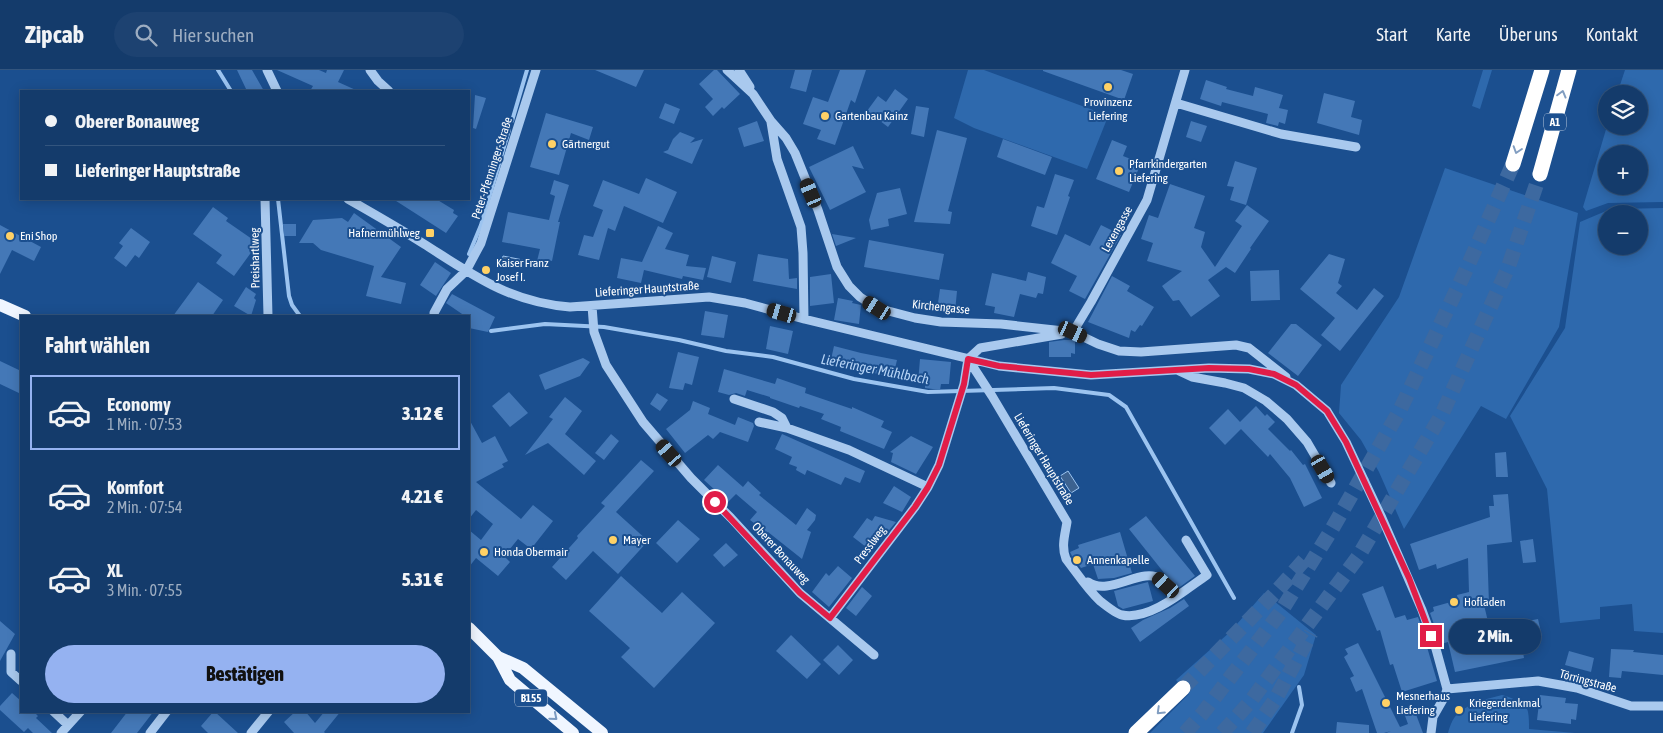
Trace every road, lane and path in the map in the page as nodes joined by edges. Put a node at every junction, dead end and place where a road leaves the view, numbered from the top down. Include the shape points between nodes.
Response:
1 (267, 70) edge
2 (370, 70) edge
3 (536, 70) edge
4 (727, 70) edge
5 (740, 70) edge
6 (1186, 70) edge
7 (1542, 70) edge
8 (1569, 70) edge
9 (277, 90) edge
10 (388, 90) edge
11 (753, 94) junction
12 (1176, 103) junction
13 (771, 121) junction
14 (1356, 147) dead end
15 (1513, 164) tunnel mouth
16 (1540, 174) tunnel mouth
17 (265, 200) edge
18 (350, 200) edge
19 (466, 271) junction
20 (0, 304) edge
21 (592, 306) junction
22 (434, 313) dead end
23 (23, 315) edge
24 (268, 315) edge
25 (804, 320) junction
26 (1073, 332) junction
27 (968, 359) junction
28 (1177, 370) junction
29 (1296, 385) junction
30 (734, 399) dead end
31 (759, 422) dead end
32 (787, 428) junction
33 (1331, 483) dead end
34 (928, 487) junction
35 (1186, 540) dead end
36 (1080, 576) junction
37 (1174, 598) junction
38 (830, 618) junction
39 (470, 629) edge
40 (11, 654) dead end
41 (874, 655) dead end
42 (498, 657) junction
43 (20, 680) edge
44 (1183, 688) tunnel mouth
45 (1447, 689) junction
46 (1663, 706) edge
47 (55, 713) edge
48 (79, 713) edge
49 (165, 713) edge
50 (267, 713) edge
51 (68, 725) junction
52 (61, 733) edge
53 (150, 733) edge
54 (251, 733) edge
55 (573, 733) edge
56 (602, 733) edge
57 (1136, 733) edge
58 (1431, 733) edge

1 - 9 street
2 - 10 street
3 - 19 street, Peter-Pfenninger-Straße via 481,242
4 - 11 street, Kirchengasse
5 - 11 street, Kirchengasse
6 - 12 street, Lexengasse
7 -> 15 highway, A1
16 -> 8 highway, A1
11 - 13 street, Kirchengasse
12 - 14 street via 1280,134
12 - 26 street, Lexengasse via 1147,200
13 - 25 street, Kirchengasse via 777,158 802,227
13 - 26 street, Kirchengasse via 795,153 837,267 860,297 877,308 915,318
17 - 24 street, Preishartlweg
18 - 19 street, Lieferinger Hauptstraße
19 - 21 street, Lieferinger Hauptstraße via 491,286 534,301 570,307
19 - 22 street via 447,289
20 - 23 main road
21 - 25 street, Lieferinger Hauptstraße via 709,297 745,303
21 - 38 street, Oberer Bonauweg via 594,332 609,372 643,422 691,478 800,593
25 - 27 street, Lieferinger Hauptstraße
26 - 27 street via 980,348
26 - 29 street, Kirchengasse via 1119,351 1236,345 1249,348
27 - 28 street, Lieferinger Hauptstraße via 999,366 1091,375
27 - 34 street, Presslweg via 960,398 939,465
27 - 36 street, Lieferinger Hauptstraße via 1067,522 1063,551
28 - 29 street, Lieferinger Hauptstraße via 1249,369 1274,374
28 - 33 street, Lieferinger Hauptstraße via 1192,377 1244,388 1266,401 1307,442
29 - 45 street, Lieferinger Hauptstraße via 1327,411 1346,442 1409,578 1436,648
30 - 32 street via 773,412 782,418
31 - 32 street
32 - 34 street via 849,450
34 - 38 street, Presslweg
35 - 37 street, Lieferinger Hauptstraße via 1207,575
36 - 37 street, Lieferinger Hauptstraße via 1094,586 1105,587 1148,576 1158,577
36 - 37 street, Lieferinger Hauptstraße via 1100,601 1121,615 1139,615
38 - 41 street, Oberer Bonauweg
39 - 42 main road, B155
40 - 43 street via 11,672
42 -> 55 main road, B155 via 510,680
42 - 56 main road, B155 via 524,668
44 -> 57 highway
45 - 46 street, Törringstraße via 1538,681 1577,688 1631,706
45 - 58 street via 1433,717
47 - 51 street
48 - 51 street
49 - 53 street
50 - 54 street
51 - 52 street

